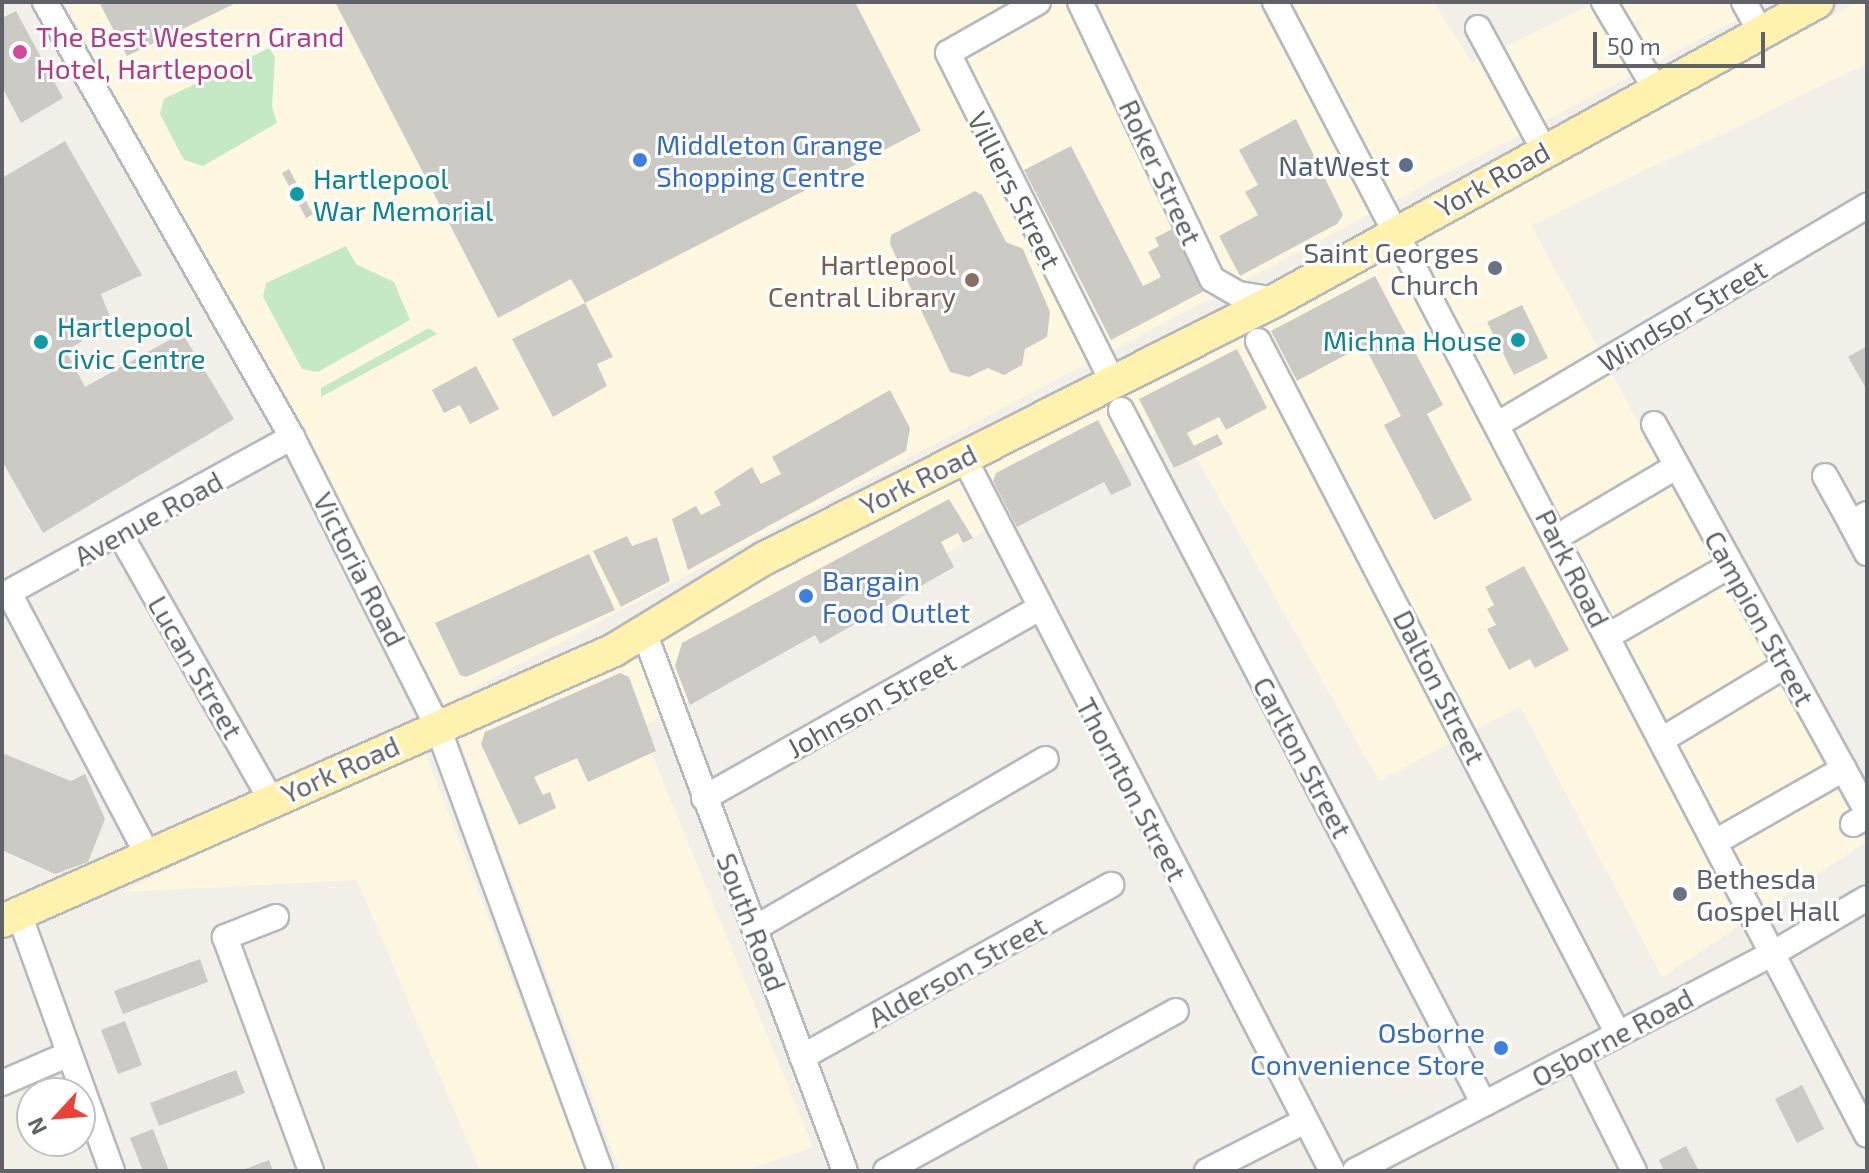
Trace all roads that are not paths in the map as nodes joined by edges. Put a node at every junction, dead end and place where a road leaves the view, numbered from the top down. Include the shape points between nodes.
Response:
1 (45, 2) edge
2 (1038, 2) edge
3 (1080, 2) edge
4 (1275, 2) edge
5 (1604, 2) edge
6 (1744, 2) edge
7 (1817, 2) edge
8 (1478, 28) dead end
9 (1761, 33) junction
10 (1656, 90) junction
11 (1544, 150) junction
12 (1867, 206) edge
13 (1396, 233) junction
14 (1276, 300) junction
15 (1258, 341) dead end
16 (1118, 397) junction
17 (1498, 424) junction
18 (1654, 424) dead end
19 (292, 437) junction
20 (963, 456) junction
21 (1676, 467) junction
22 (1825, 476) dead end
23 (1859, 518) edge
24 (120, 534) junction
25 (1557, 537) junction
26 (1867, 553) edge
27 (1731, 565) junction
28 (6, 594) edge
29 (1038, 609) junction
30 (644, 632) junction
31 (1608, 636) junction
32 (1786, 665) junction
33 (437, 725) junction
34 (1663, 739) junction
35 (1046, 759) dead end
36 (1844, 769) junction
37 (704, 798) junction
38 (271, 800) junction
39 (1861, 814) edge
40 (1717, 841) junction
41 (148, 856) junction
42 (1111, 885) dead end
43 (1867, 898) edge
44 (276, 917) dead end
45 (11, 918) edge
46 (757, 927) junction
47 (1772, 954) junction
48 (1176, 1011) dead end
49 (1618, 1034) junction
50 (69, 1054) junction
51 (802, 1057) junction
52 (1577, 1057) junction
53 (2, 1083) edge
54 (1857, 1091) edge
55 (1484, 1104) junction
56 (1305, 1121) junction
57 (1867, 1135) edge
58 (112, 1171) edge
59 (311, 1171) edge
60 (600, 1171) edge
61 (845, 1171) edge
62 (886, 1171) edge
63 (1207, 1171) edge
64 (1332, 1171) edge
65 (1355, 1171) edge
66 (1634, 1171) edge

1 - 19 street, Victoria Road
2 - 16 street, Villiers Street via 948,53
3 - 14 street, Roker Street via 1212,279 1238,294
4 - 13 street, Park Road
5 - 10 street
6 - 9 street
7 - 9 main road, York Road
8 - 11 street
9 - 10 main road, York Road
10 - 11 main road, York Road
11 - 13 main road, York Road
12 - 17 street, Windsor Street
13 - 14 main road, York Road
13 - 17 street, Park Road
14 - 16 main road, York Road
15 - 49 street, Dalton Street
16 - 20 main road, York Road
16 - 55 street, Carlton Street
17 - 25 street, Park Road
18 - 21 street, Campion Street
19 - 24 street, Avenue Road
19 - 33 street, Victoria Road
20 - 29 street, Thornton Street
20 - 30 main road, York Road via 765,558
21 - 25 street
21 - 27 street, Campion Street
22 - 23 street
23 - 26 street
24 - 28 street, Avenue Road
24 - 38 street, Lucan Street
25 - 31 street, Park Road
27 - 31 street
27 - 32 street, Campion Street
28 - 41 street
29 - 37 street, Johnson Street
29 - 56 street, Thornton Street
30 - 33 main road, York Road
30 - 37 street, South Road
31 - 34 street, Park Road
32 - 34 street
32 - 36 street, Campion Street
33 - 38 main road, York Road
33 - 60 street, Victoria Road
34 - 40 street, Park Road
35 - 46 street
36 - 39 street, Campion Street
36 - 40 street
37 - 46 street, South Road
38 - 41 main road, York Road
40 - 47 street, Park Road
41 - 45 main road, York Road
42 - 51 street, Alderson Street
43 - 47 street, Osborne Road
44 - 59 street via 225,937
45 - 50 street
46 - 51 street, South Road
47 - 49 street, Osborne Road
47 - 54 street, Park Road
48 - 62 street
49 - 52 street, Osborne Road
50 - 53 street
50 - 58 street
51 - 61 street, South Road
52 - 55 street, Osborne Road
52 - 66 street
54 - 57 street, Park Road
55 - 65 street, Osborne Road
56 - 63 street
56 - 64 street, Thornton Street

